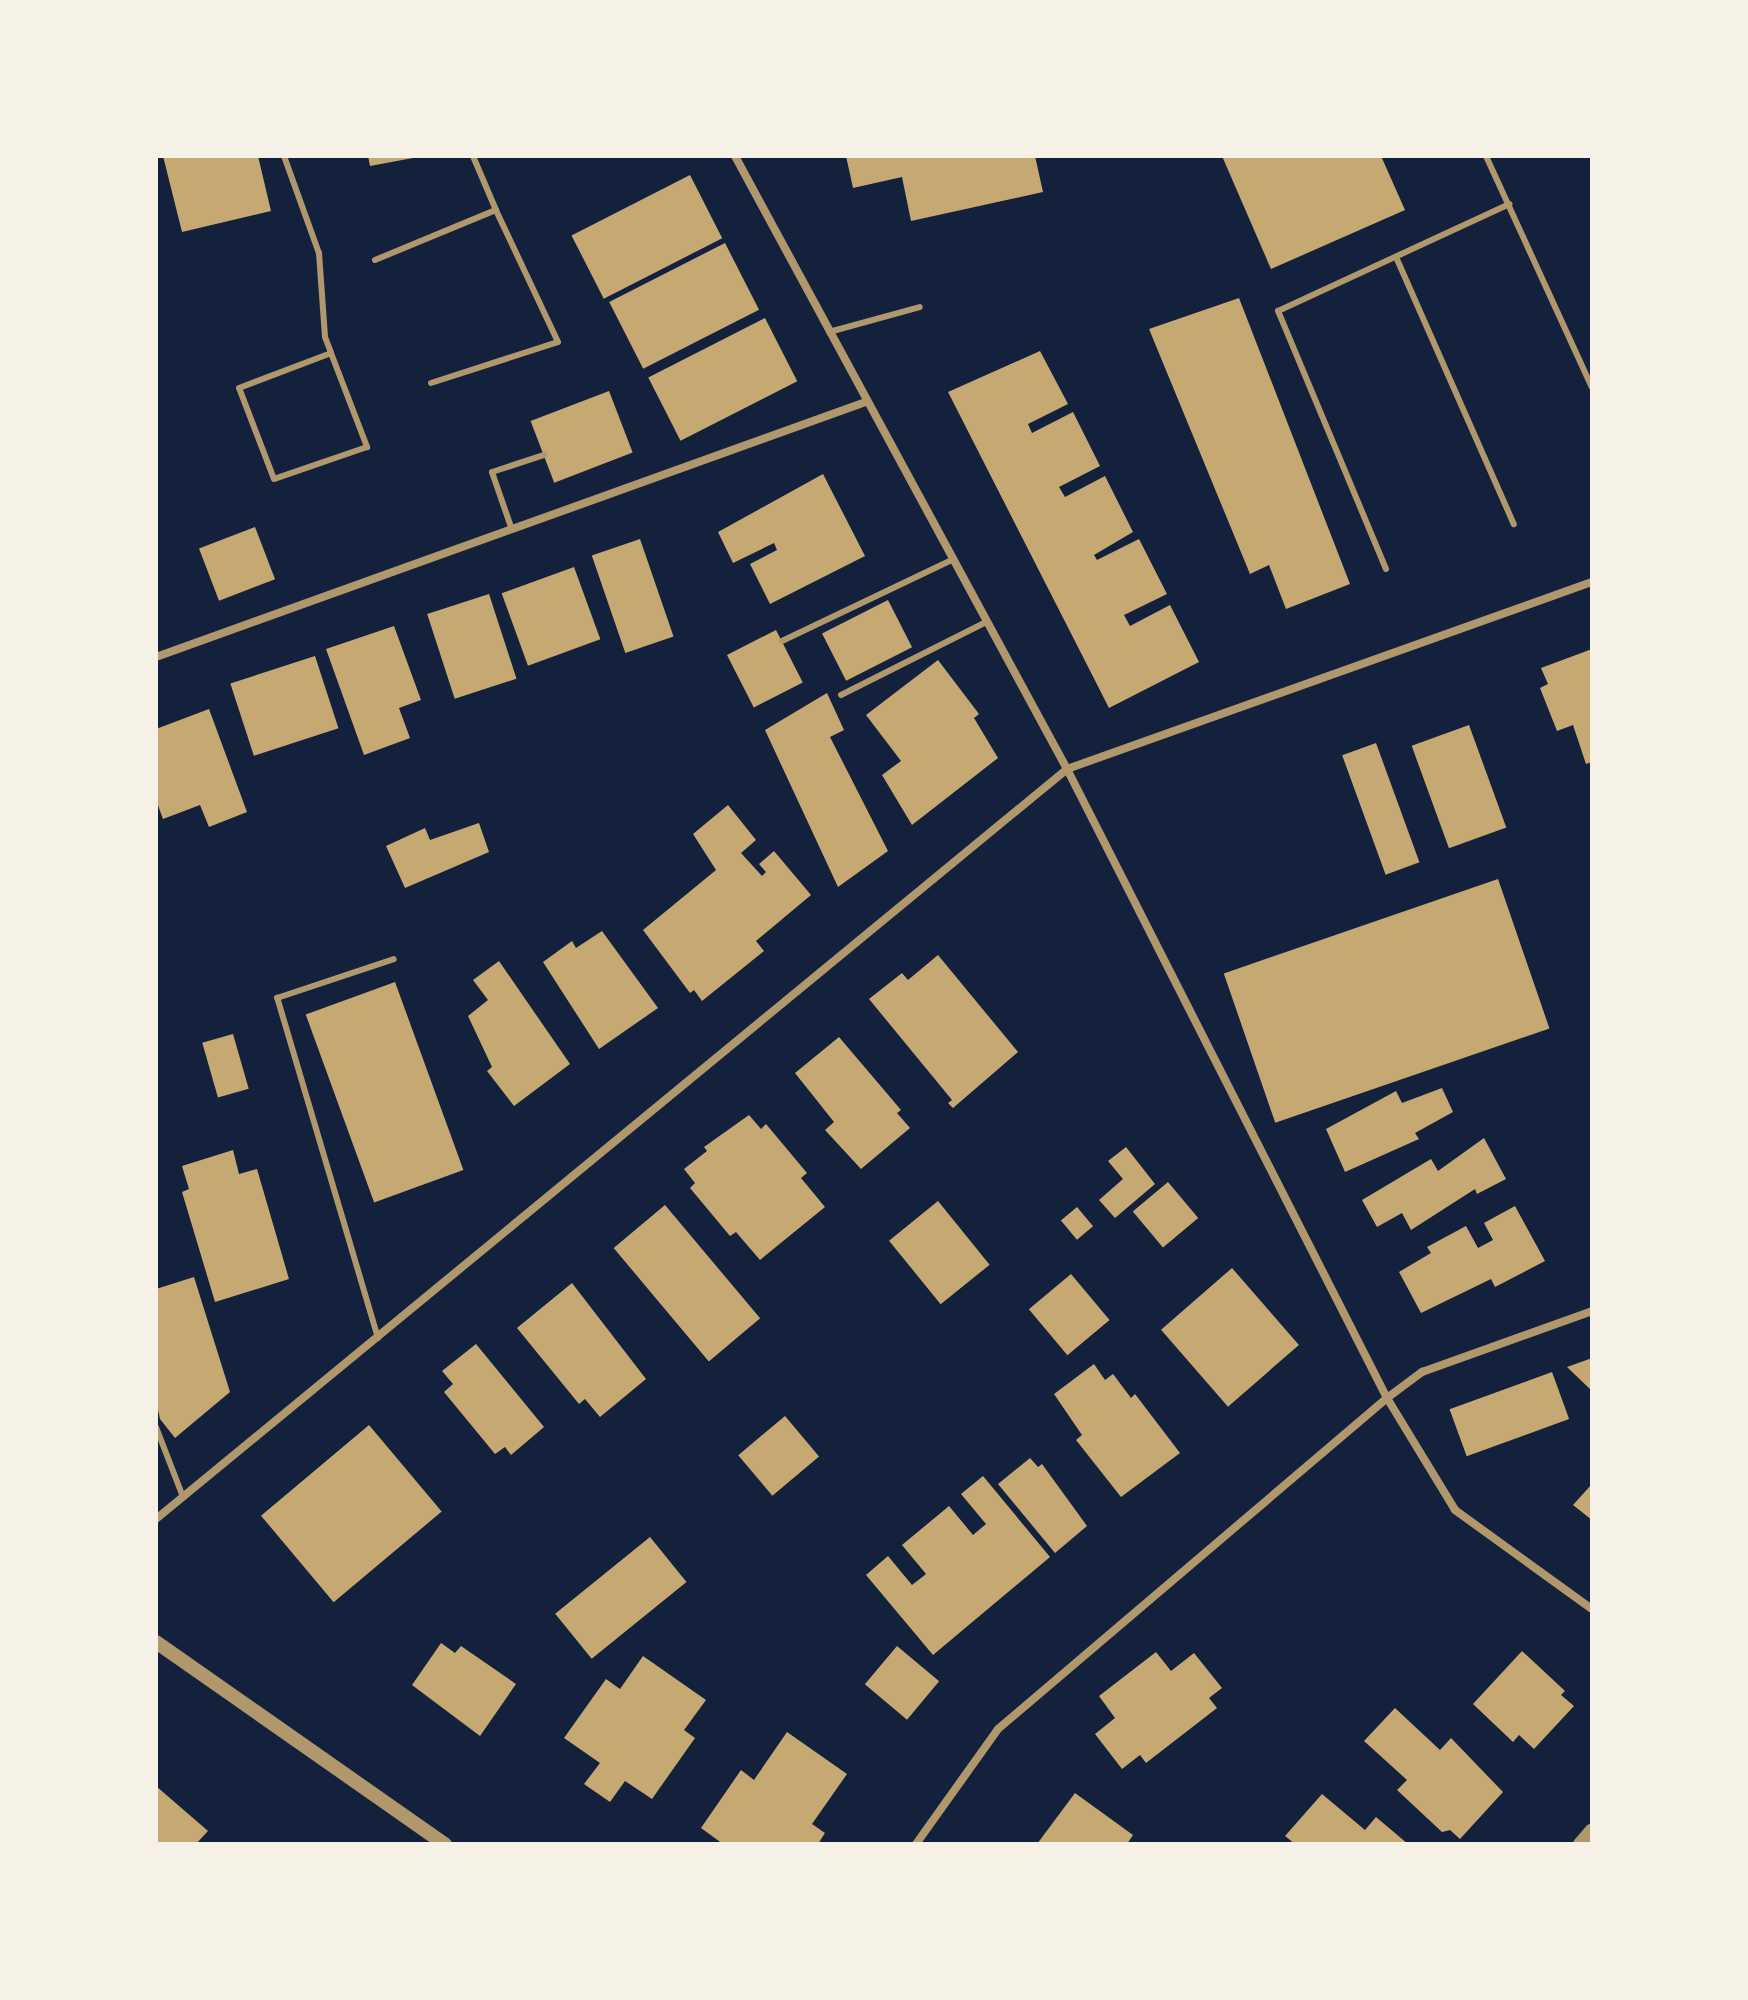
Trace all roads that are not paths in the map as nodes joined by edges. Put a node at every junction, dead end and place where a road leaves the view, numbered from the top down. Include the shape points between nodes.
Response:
1 (284, 156) edge
2 (473, 156) edge
3 (735, 156) edge
4 (1486, 156) edge
5 (1510, 204) junction
6 (496, 210) junction
7 (1396, 257) junction
8 (375, 260) dead end
9 (920, 307) dead end
10 (829, 332) junction
11 (331, 353) junction
12 (431, 383) dead end
13 (1592, 387) edge
14 (866, 402) junction
15 (544, 455) dead end
16 (1514, 524) dead end
17 (511, 527) junction
18 (952, 560) junction
19 (1386, 569) dead end
20 (1592, 582) edge
21 (986, 622) junction
22 (782, 641) dead end
23 (156, 657) edge
24 (841, 695) dead end
25 (1067, 769) junction
26 (394, 959) dead end
27 (1592, 1311) edge
28 (378, 1338) junction
29 (1387, 1398) junction
30 (156, 1427) edge
31 (183, 1497) junction
32 (156, 1519) edge
33 (1592, 1609) edge
34 (156, 1642) edge
35 (1592, 1830) edge
36 (445, 1844) edge
37 (916, 1844) edge
38 (1580, 1844) edge

1 - 11 lane via 319,253 325,337
2 - 6 lane
3 - 10 street
4 - 5 lane
5 - 7 lane
5 - 13 lane
6 - 8 lane
6 - 12 lane via 558,342
7 - 16 lane
7 - 19 lane via 1278,311
9 - 10 lane
10 - 14 street
11 - 11 lane via 367,447 274,479 239,388
14 - 17 street
14 - 18 street
15 - 17 lane via 492,472
17 - 23 street
18 - 21 street
18 - 22 lane
20 - 25 street
21 - 24 lane
21 - 25 street
25 - 28 street
25 - 29 street
26 - 28 lane via 277,998
27 - 29 street via 1422,1372
28 - 31 street
29 - 33 street via 1455,1510
29 - 37 street via 998,1729
30 - 31 lane
31 - 32 street
34 - 36 street
35 - 38 street

